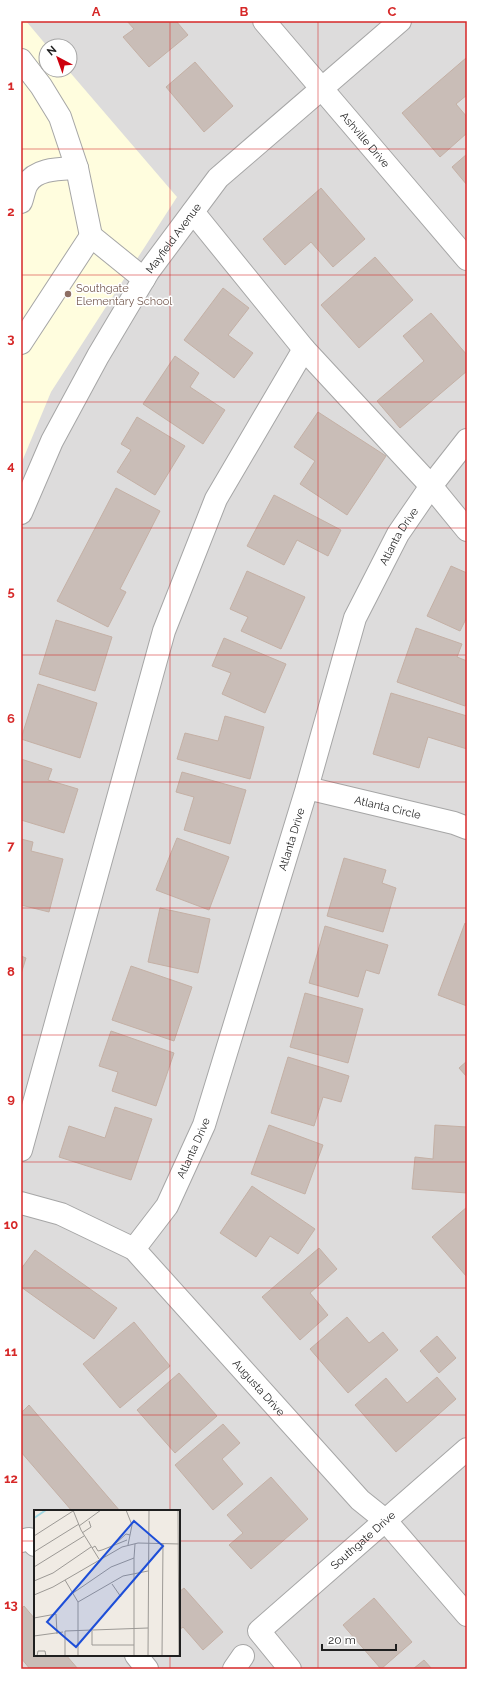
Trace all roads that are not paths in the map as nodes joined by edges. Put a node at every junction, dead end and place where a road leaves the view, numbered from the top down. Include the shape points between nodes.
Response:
1 (264, 21) edge
2 (400, 21) edge
3 (21, 60) edge
4 (323, 89) junction
5 (77, 168) junction
6 (21, 202) edge
7 (193, 212) junction
8 (90, 236) junction
9 (467, 259) edge
10 (144, 279) junction
11 (21, 343) edge
12 (304, 349) junction
13 (467, 440) edge
14 (431, 486) junction
15 (21, 513) edge
16 (467, 530) edge
17 (307, 788) junction
18 (467, 828) edge
19 (21, 1150) edge
20 (21, 1204) edge
21 (134, 1249) junction
22 (467, 1449) edge
23 (385, 1520) junction
24 (21, 1541) edge
25 (34, 1544) edge
26 (467, 1615) edge
27 (137, 1656) edge
28 (147, 1669) edge
29 (290, 1669) edge

1 - 4 street, Ashville Drive
2 - 4 street, Mayfield Avenue
3 - 5 street via 60,117
4 - 7 street, Mayfield Avenue via 218,178
4 - 9 street, Ashville Drive
5 - 6 street via 53,170 32,178 26,184
5 - 8 street
7 - 10 street, Mayfield Avenue
7 - 12 street
8 - 10 street
8 - 11 street
10 - 15 street, Mayfield Avenue via 52,441
12 - 14 street
12 - 19 street via 216,499 164,631
13 - 14 street, Atlanta Drive
14 - 16 street
14 - 17 street, Atlanta Drive via 398,534 355,618
17 - 18 street, Atlanta Circle
17 - 21 street, Atlanta Drive via 204,1126 167,1206
20 - 21 street, Augusta Drive via 61,1214
21 - 23 street, Augusta Drive via 360,1500
22 - 23 street, Southgate Drive
23 - 26 street, Augusta Drive
23 - 29 street, Southgate Drive via 259,1631
24 - 25 street via 28,1539
27 - 28 street

